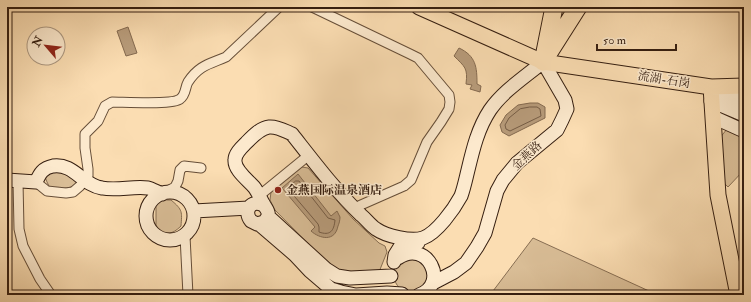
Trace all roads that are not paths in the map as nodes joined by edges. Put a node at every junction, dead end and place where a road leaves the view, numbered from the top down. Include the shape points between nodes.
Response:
1 (279, 7) edge
2 (312, 7) edge
3 (419, 7) edge
4 (554, 7) edge
5 (578, 7) edge
6 (543, 62) junction
7 (744, 86) edge
8 (711, 94) junction
9 (744, 101) edge
10 (744, 115) edge
11 (713, 117) junction
12 (744, 131) edge
13 (308, 154) junction
14 (201, 168) dead end
15 (12, 181) edge
16 (85, 181) junction
17 (36, 182) junction
18 (162, 194) junction
19 (256, 205) junction
20 (354, 208) junction
21 (194, 214) junction
22 (375, 229) junction
23 (185, 236) junction
24 (395, 259) junction
25 (738, 271) edge
26 (391, 276) junction
27 (433, 278) junction
28 (404, 294) edge
29 (51, 295) edge
30 (188, 295) edge
31 (419, 295) edge
32 (738, 295) edge

1 - 16 street via 226,57 200,68 187,83 184,95 180,99 169,102 112,102 106,106 98,121 85,134 88,169
2 - 20 street via 418,58 448,95 450,102 446,116 427,142 411,180 404,186
3 - 6 main road, 流湖-石岗
4 - 6 highway
5 - 6 highway
6 - 8 main road, 流湖-石岗
6 - 22 street via 502,95 489,111 480,128 461,194 456,205 435,230 423,238 399,238
6 - 24 street via 497,109 482,134 465,196 446,231 426,241 400,247
6 - 27 street, 金燕路 via 559,102 557,119 503,171 488,195 477,234 470,245 459,261
7 - 8 main road, 流湖-石岗
8 - 9 street
8 - 10 street
8 - 11 main road
11 - 12 street
11 - 25 main road via 718,195
13 - 19 street
13 - 19 street via 292,134 271,126 254,135 240,148 234,158 235,164
13 - 20 street
14 - 18 street via 184,166 180,170 175,187
15 - 17 street
15 - 29 street via 23,246
16 - 17 street via 73,192 66,193 47,191
16 - 17 street via 70,169 58,166 42,170
16 - 18 street via 101,188 148,188
18 - 21 street via 178,193 185,197 191,203
18 - 23 street via 149,204 146,220 149,228 154,235 170,241
19 - 21 street
19 - 26 street via 326,270 337,276
19 - 28 street via 310,271 331,289 356,295
20 - 22 street
21 - 23 street via 194,224
22 - 24 street via 393,244
23 - 30 street
24 - 26 street
24 - 27 street via 412,253 426,257 433,268
25 - 32 main road
26 - 28 street via 396,289
27 - 31 street, 金燕路 via 429,289

